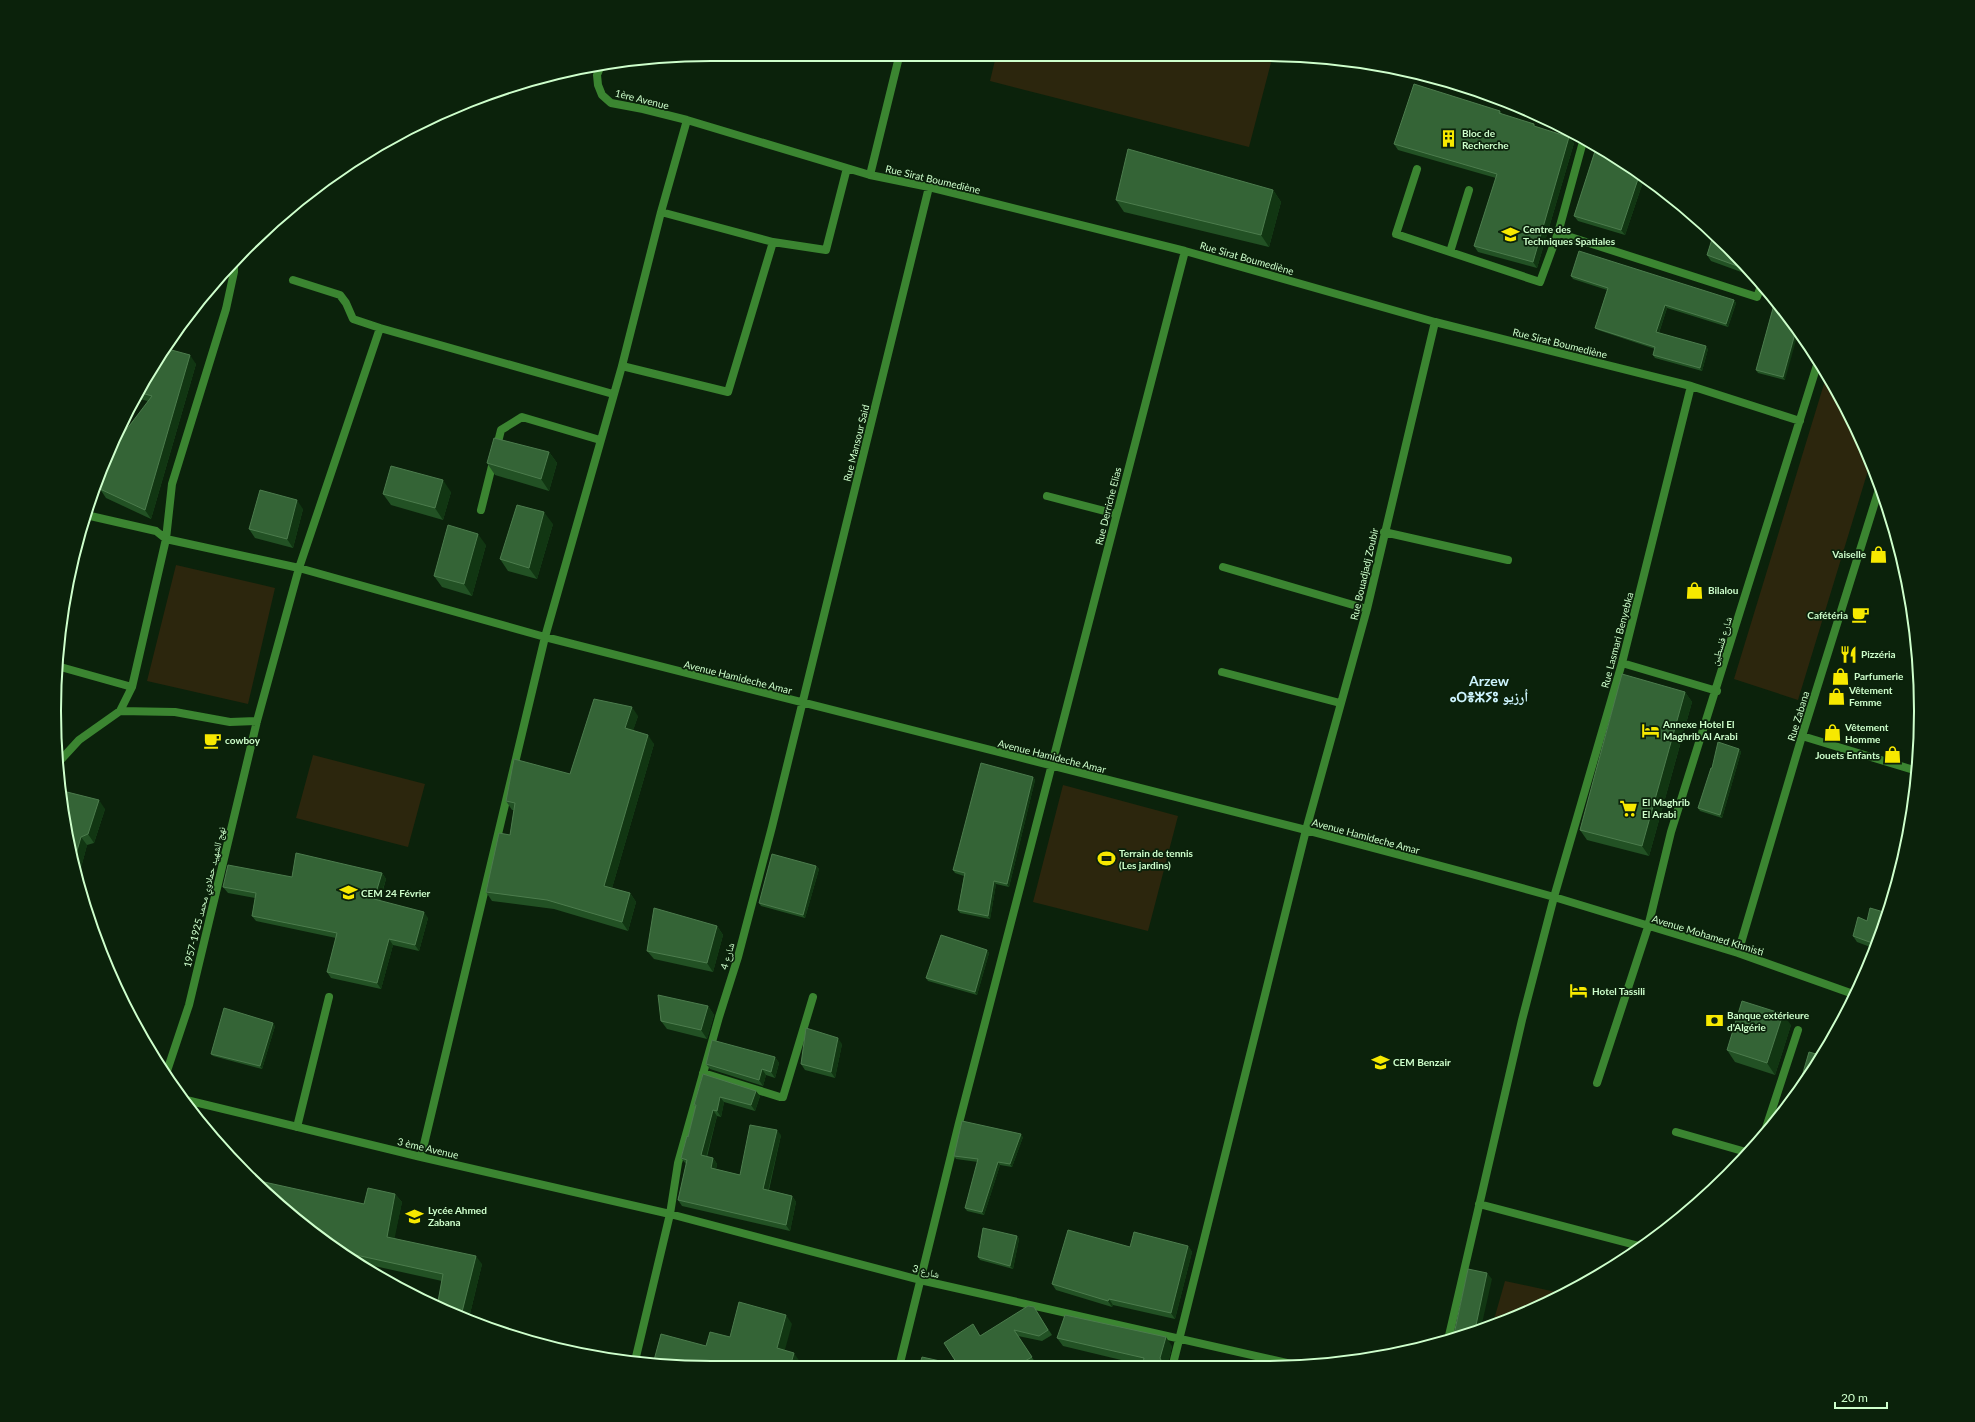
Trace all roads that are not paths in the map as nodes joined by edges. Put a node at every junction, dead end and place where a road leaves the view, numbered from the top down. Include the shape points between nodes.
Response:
1 (898, 61) edge
2 (598, 71) edge
3 (687, 120) junction
4 (1582, 144) edge
5 (847, 168) junction
6 (1417, 169) dead end
7 (870, 175) junction
8 (929, 187) junction
9 (1469, 190) dead end
10 (661, 212) junction
11 (1558, 234) junction
12 (773, 242) junction
13 (1185, 251) junction
14 (1450, 252) junction
15 (234, 269) edge
16 (293, 280) dead end
17 (1760, 290) edge
18 (1435, 322) junction
19 (380, 328) junction
20 (622, 366) junction
21 (1816, 369) edge
22 (1692, 386) junction
23 (613, 394) junction
24 (1800, 421) junction
25 (600, 440) junction
26 (1047, 496) dead end
27 (1878, 497) edge
28 (481, 510) dead end
29 (1116, 514) junction
30 (91, 516) edge
31 (1384, 532) junction
32 (166, 539) junction
33 (1508, 560) dead end
34 (1224, 567) dead end
35 (299, 568) junction
36 (1367, 609) junction
37 (545, 637) junction
38 (1622, 663) junction
39 (62, 667) edge
40 (1222, 672) dead end
41 (132, 687) junction
42 (1716, 691) junction
43 (1340, 703) junction
44 (803, 704) junction
45 (120, 711) junction
46 (257, 721) junction
47 (1802, 736) junction
48 (63, 759) edge
49 (1052, 767) junction
50 (1911, 769) edge
51 (1306, 830) junction
52 (1554, 897) junction
53 (1648, 927) junction
54 (1738, 953) junction
55 (1850, 993) edge
56 (329, 997) dead end
57 (813, 997) dead end
58 (1798, 1030) dead end
59 (168, 1068) edge
60 (703, 1074) junction
61 (1598, 1083) dead end
62 (191, 1101) edge
63 (1768, 1122) edge
64 (297, 1127) junction
65 (1676, 1132) dead end
66 (1743, 1151) edge
67 (421, 1157) junction
68 (1479, 1204) junction
69 (670, 1214) junction
70 (1634, 1245) edge
71 (920, 1280) junction
72 (1449, 1334) edge
73 (1180, 1339) junction
74 (636, 1356) edge
75 (900, 1361) edge
76 (1174, 1361) edge
77 (1276, 1361) edge

1 - 7 street
2 - 3 street, 1ère Avenue via 598,85 602,95 611,103
3 - 5 street, Rue Sirat Boumediène
3 - 10 street
4 - 11 street
5 - 7 street, Rue Sirat Boumediène
5 - 12 street via 826,250
6 - 14 street via 1396,234
7 - 8 street, Rue Sirat Boumediène
8 - 13 street, Rue Sirat Boumediène
8 - 44 street, Rue Mansour Said
9 - 14 street
10 - 12 street
10 - 20 street
11 - 14 street via 1540,282
11 - 17 street via 1757,297
12 - 20 street via 728,392
13 - 18 street, Rue Sirat Boumediène
13 - 29 street, Rue Derriche Elias
15 - 32 street via 226,309 172,484
16 - 19 street via 340,295 353,319
18 - 22 street, Rue Sirat Boumediène
18 - 31 street, Rue Bouadjadj Zoubir
19 - 23 street
19 - 35 street, نهج الشهيد حملاوي محمد 1925-1957
20 - 23 street
21 - 24 street, شارع فلسطين
22 - 24 street, Rue Sirat Boumediène
22 - 38 street, Rue Lasmari Benyebka
23 - 25 street
24 - 42 street, شارع فلسطين
25 - 28 street via 522,417 500,430
25 - 37 street
26 - 29 street
27 - 47 street, Rue Zabana
29 - 49 street, Rue Derriche Elias
30 - 32 street, Avenue Hamideche Amar via 156,531
31 - 33 street
31 - 36 street, Rue Bouadjadj Zoubir
32 - 35 street, Avenue Hamideche Amar
32 - 41 street
34 - 36 street
35 - 37 street, Avenue Hamideche Amar
35 - 46 street, نهج الشهيد حملاوي محمد 1925-1957
36 - 43 street, Rue Bouadjadj Zoubir
37 - 44 street, Avenue Hamideche Amar
37 - 67 street
38 - 42 street
38 - 52 street, Rue Lasmari Benyebka
39 - 41 street
40 - 43 street
41 - 45 street
42 - 53 street, شارع فلسطين via 1671,832
43 - 51 street, Rue Bouadjadj Zoubir
44 - 49 street, Avenue Hamideche Amar
44 - 60 street, شارع 4 via 740,950
45 - 46 street via 176,712 230,722
45 - 48 street via 79,740
46 - 59 street, نهج الشهيد حملاوي محمد 1925-1957 via 189,1005
47 - 50 street
47 - 54 street, Rue Zabana
49 - 51 street, Avenue Hamideche Amar
49 - 71 street, Rue Derriche Elias
51 - 52 street, Avenue Hamideche Amar
51 - 73 street, Rue Bouadjadj Zoubir
52 - 53 street, Avenue Mohamed Khmisti
52 - 68 street, Rue Lasmari Benyebka
53 - 54 street, Avenue Mohamed Khmisti
53 - 61 street, شارع فلسطين
54 - 55 street, Avenue Mohamed Khmisti
56 - 64 street
57 - 60 street via 783,1096
58 - 63 street
60 - 69 street, شارع 4 via 678,1163
62 - 64 street, 3 ème Avenue
64 - 67 street, 3 ème Avenue
65 - 66 street
67 - 69 street, 3 ème Avenue
68 - 70 street
68 - 72 street, Rue Lasmari Benyebka
69 - 71 street, شارع 3
69 - 74 street, شارع 4
71 - 73 street, شارع 3
71 - 75 street, Rue Derriche Elias
73 - 76 street, Rue Bouadjadj Zoubir
73 - 77 street, شارع 3

